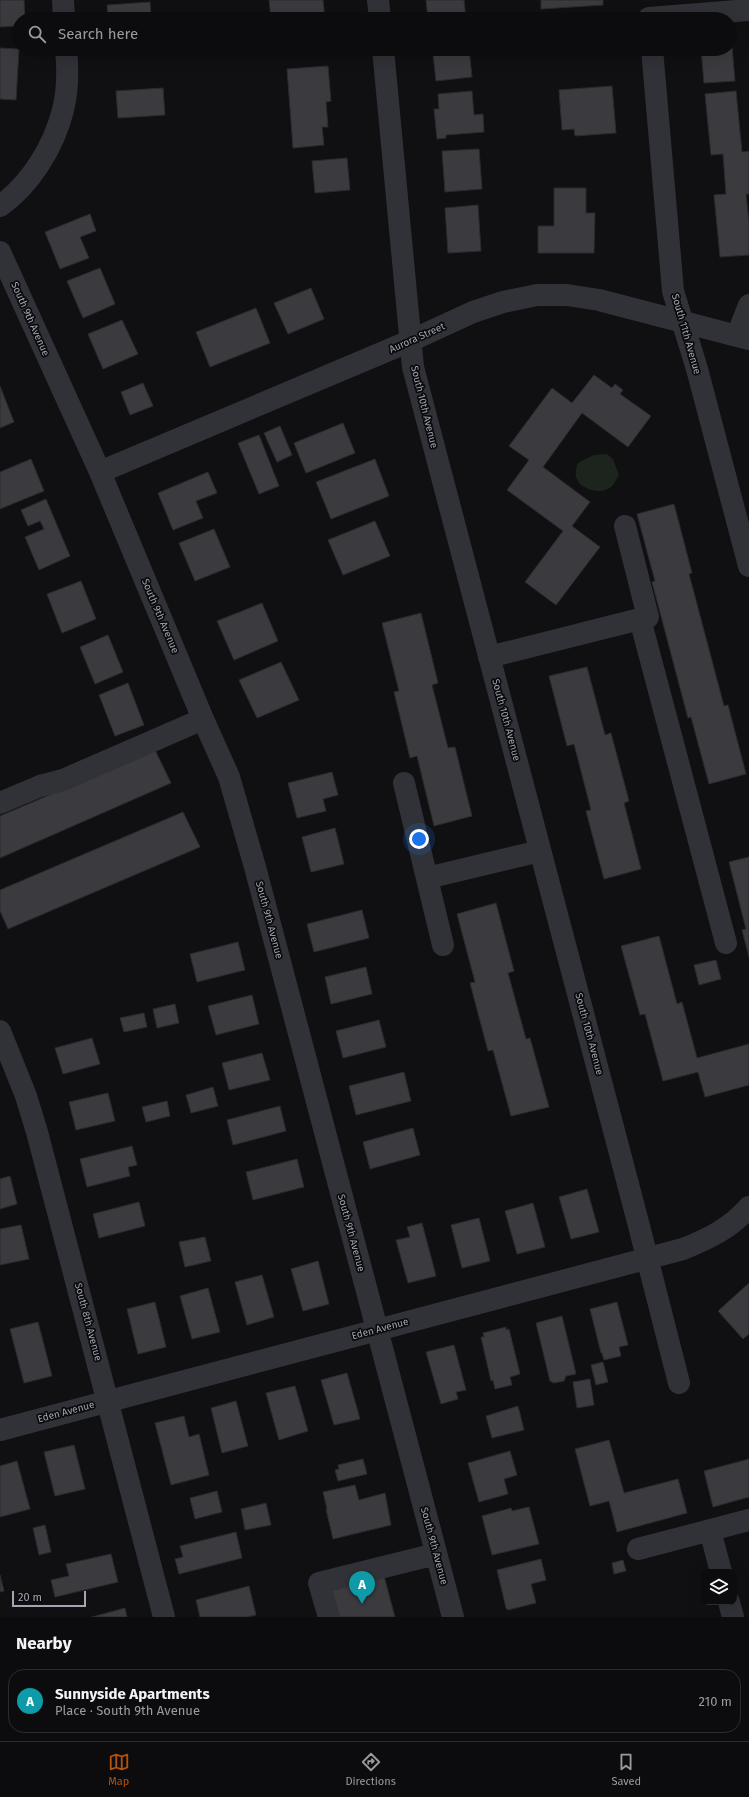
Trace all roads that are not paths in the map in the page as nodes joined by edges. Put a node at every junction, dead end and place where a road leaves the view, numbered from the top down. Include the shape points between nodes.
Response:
1 (63, 0) edge
2 (378, 0) edge
3 (749, 10) edge
4 (64, 12) edge
5 (379, 12) edge
6 (649, 12) edge
7 (67, 56) edge
8 (384, 56) edge
9 (653, 56) edge
10 (0, 206) edge
11 (0, 252) edge
12 (749, 305) edge
13 (681, 321) junction
14 (743, 337) edge
15 (410, 342) junction
16 (100, 472) junction
17 (625, 526) dead end
18 (749, 566) edge
19 (640, 619) junction
20 (489, 657) junction
21 (203, 719) junction
22 (404, 783) dead end
23 (0, 803) edge
24 (540, 851) junction
25 (427, 878) junction
26 (726, 943) dead end
27 (443, 945) dead end
28 (0, 1031) edge
29 (749, 1207) edge
30 (648, 1258) junction
31 (377, 1330) junction
32 (678, 1383) dead end
33 (108, 1401) junction
34 (0, 1430) edge
35 (749, 1520) edge
36 (710, 1530) junction
37 (638, 1549) dead end
38 (436, 1554) junction
39 (720, 1569) edge
40 (730, 1605) edge
41 (164, 1617) edge
42 (328, 1617) edge
43 (452, 1617) edge
44 (733, 1617) edge

1 - 4 street
2 - 5 street
3 - 6 street
7 - 10 street via 68,73 63,110 55,131 43,158 25,183
8 - 15 street, South 10th Avenue
9 - 13 street, South 11th Avenue via 673,291
11 - 16 street, South 9th Avenue
12 - 14 street
13 - 14 street, Aurora Street
13 - 15 street, Aurora Street via 599,300 537,294 473,312
13 - 18 street, South 11th Avenue via 697,369
15 - 16 street, Aurora Street
15 - 20 street, South 10th Avenue via 412,367
16 - 21 street, South 9th Avenue
17 - 19 street via 648,617
19 - 20 street
19 - 26 street
20 - 24 street, South 10th Avenue
21 - 23 street via 63,780 40,786
21 - 31 street, South 9th Avenue via 239,806
22 - 25 street
24 - 25 street
24 - 30 street, South 10th Avenue
25 - 27 street
28 - 33 street, South 8th Avenue via 26,1096
29 - 30 street, Eden Avenue via 725,1228 706,1240
30 - 31 street, Eden Avenue
30 - 32 street, South 10th Avenue
31 - 33 street, Eden Avenue
31 - 38 street, South 9th Avenue
33 - 34 street, Eden Avenue
33 - 41 street, South 8th Avenue
35 - 36 street
36 - 37 street
36 - 39 street
38 - 42 street via 319,1583
38 - 43 street, South 9th Avenue
40 - 44 street

